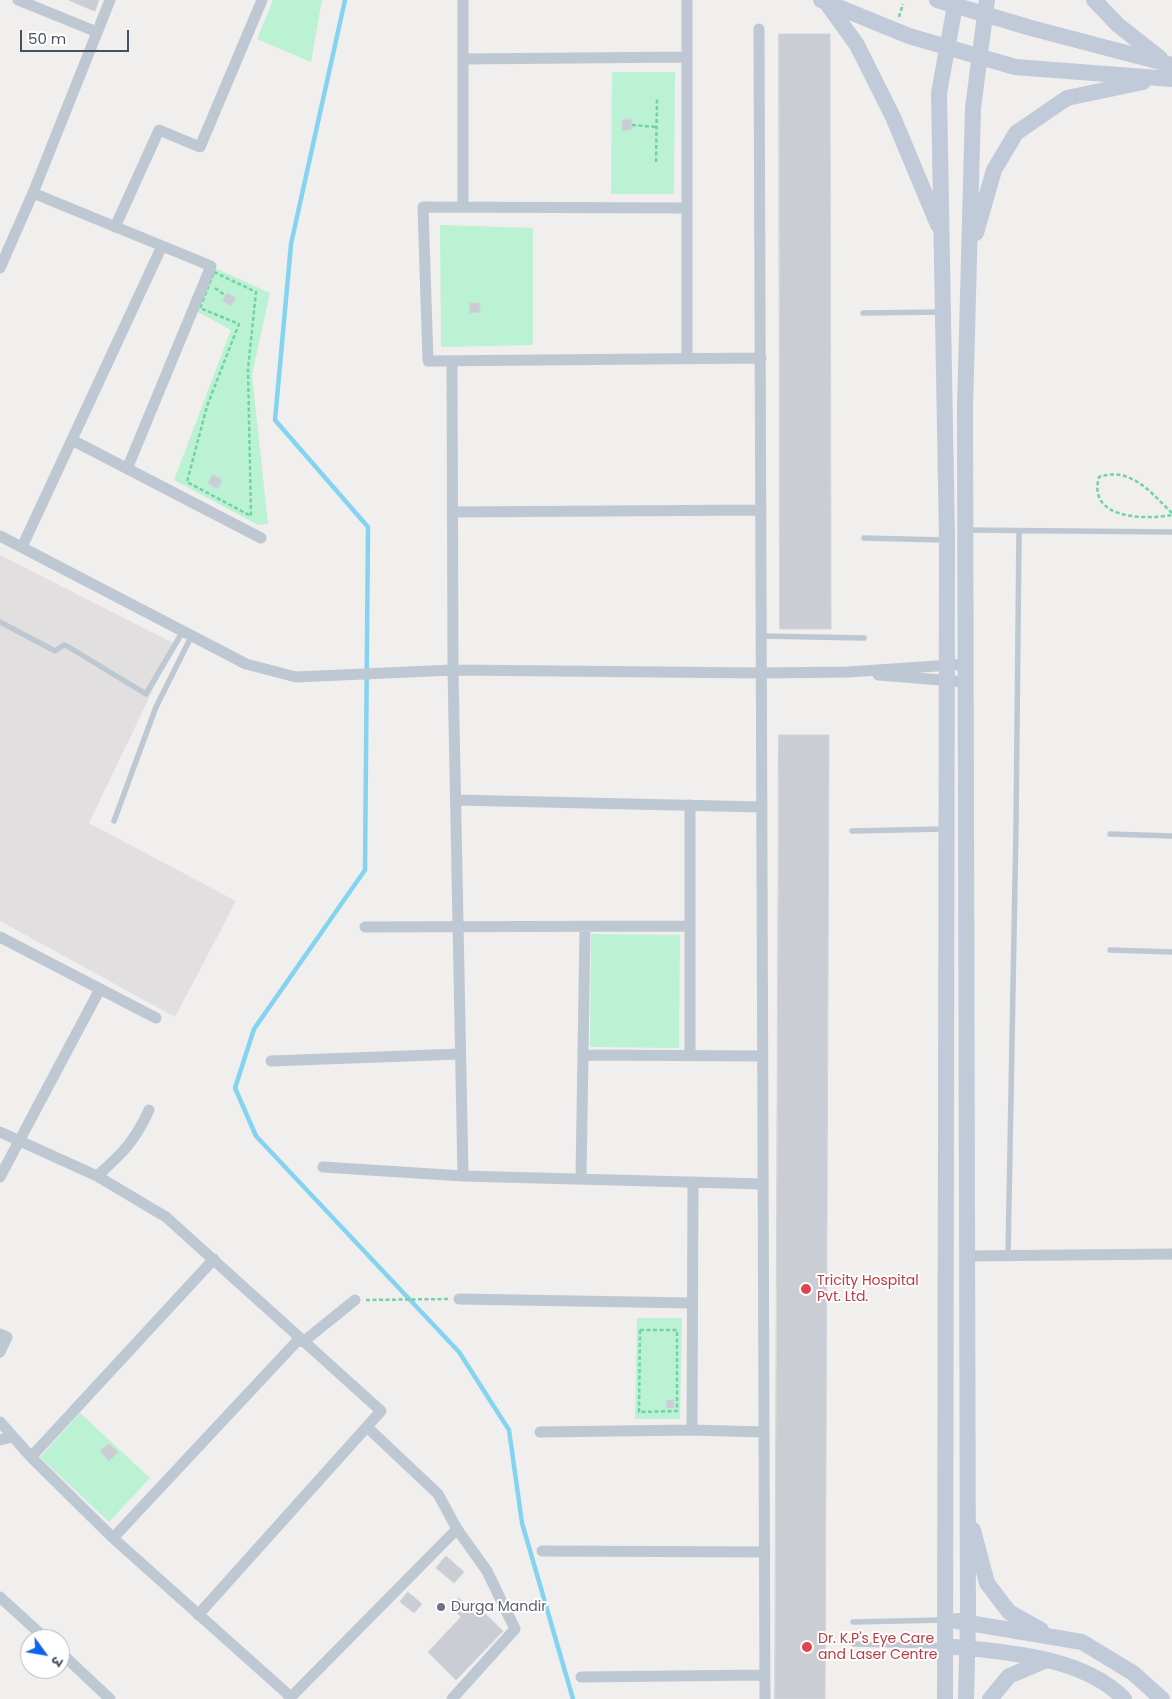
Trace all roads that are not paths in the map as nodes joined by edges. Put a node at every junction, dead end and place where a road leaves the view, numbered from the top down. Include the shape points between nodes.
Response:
1 (18, 0) edge
2 (110, 0) edge
3 (262, 0) edge
4 (463, 0) edge
5 (687, 0) edge
6 (937, 0) edge
7 (1094, 0) edge
8 (823, 1) edge
9 (955, 3) edge
10 (986, 7) edge
11 (758, 29) dead end
12 (96, 32) junction
13 (947, 47) junction
14 (980, 56) junction
15 (687, 57) junction
16 (463, 59) junction
17 (1168, 71) edge
18 (33, 193) junction
19 (463, 207) junction
20 (687, 208) junction
21 (115, 227) junction
22 (942, 234) junction
23 (162, 246) junction
24 (969, 256) junction
25 (0, 268) edge
26 (944, 312) junction
27 (863, 313) dead end
28 (687, 358) junction
29 (761, 358) junction
30 (452, 361) junction
31 (72, 440) junction
32 (127, 469) junction
33 (761, 510) junction
34 (452, 512) junction
35 (966, 530) junction
36 (1019, 530) junction
37 (1172, 532) edge
38 (0, 536) edge
39 (261, 538) dead end
40 (864, 538) dead end
41 (946, 540) junction
42 (22, 547) junction
43 (0, 622) edge
44 (187, 633) junction
45 (762, 636) junction
46 (864, 638) dead end
47 (946, 664) junction
48 (966, 664) junction
49 (453, 670) junction
50 (848, 672) junction
51 (762, 673) junction
52 (946, 682) junction
53 (966, 682) junction
54 (456, 800) junction
55 (690, 805) junction
56 (762, 807) junction
57 (114, 821) dead end
58 (946, 828) junction
59 (852, 831) dead end
60 (1110, 834) dead end
61 (1172, 836) edge
62 (458, 926) junction
63 (690, 926) junction
64 (365, 927) dead end
65 (584, 927) junction
66 (0, 937) edge
67 (1110, 950) dead end
68 (1172, 952) edge
69 (100, 989) junction
70 (156, 1018) dead end
71 (460, 1054) junction
72 (583, 1055) junction
73 (690, 1055) junction
74 (763, 1056) junction
75 (271, 1061) dead end
76 (149, 1110) dead end
77 (0, 1132) edge
78 (19, 1142) junction
79 (323, 1168) dead end
80 (97, 1176) junction
81 (463, 1176) junction
82 (0, 1177) edge
83 (581, 1179) junction
84 (693, 1182) junction
85 (764, 1184) junction
86 (1172, 1254) edge
87 (967, 1256) junction
88 (1008, 1256) junction
89 (214, 1259) junction
90 (459, 1299) road end
91 (355, 1300) road end
92 (692, 1303) junction
93 (0, 1334) edge
94 (302, 1340) junction
95 (0, 1352) edge
96 (0, 1422) edge
97 (367, 1427) junction
98 (692, 1430) junction
99 (540, 1432) dead end
100 (764, 1432) junction
101 (12, 1437) junction
102 (0, 1440) edge
103 (31, 1457) junction
104 (966, 1504) junction
105 (457, 1529) junction
106 (113, 1538) junction
107 (542, 1551) dead end
108 (765, 1552) junction
109 (0, 1597) edge
110 (198, 1615) junction
111 (946, 1620) junction
112 (854, 1622) dead end
113 (968, 1622) junction
114 (35, 1629) edge
115 (1054, 1637) junction
116 (854, 1644) dead end
117 (945, 1646) junction
118 (965, 1648) junction
119 (1047, 1660) junction
120 (70, 1661) edge
121 (765, 1675) junction
122 (581, 1677) dead end
123 (462, 1694) edge
124 (290, 1698) edge
125 (110, 1699) edge
126 (452, 1699) edge
127 (765, 1699) edge
128 (945, 1699) edge
129 (966, 1699) edge
130 (990, 1699) edge
131 (1124, 1699) edge
132 (1162, 1699) edge

1 - 12 street
2 - 12 street
3 - 21 street via 200,147 159,130
4 - 16 street
5 - 15 street
6 - 9 main road
7 - 17 main road
8 - 13 main road via 909,36
8 - 22 main road via 857,45
9 - 10 main road
9 - 13 main road
10 - 14 main road
10 - 17 main road
11 - 29 street
12 - 18 street
13 - 14 main road
13 - 22 main road via 939,93
14 - 17 main road via 1015,67
14 - 24 main road via 973,108
15 - 16 street
15 - 20 street
16 - 19 street
17 - 24 main road via 1067,98 1016,133 994,170
18 - 21 street
18 - 25 street
19 - 20 street
19 - 30 street via 422,207 428,361
20 - 28 street
21 - 23 street
22 - 26 main road
23 - 31 street
23 - 32 street via 211,266
24 - 35 main road
26 - 27 lane
26 - 41 main road
28 - 29 street
28 - 30 street
29 - 33 street
30 - 34 street
31 - 32 street
31 - 42 street
32 - 39 street
33 - 34 street
33 - 45 street
34 - 49 street
35 - 36 lane
35 - 48 main road
36 - 37 lane
36 - 88 lane
38 - 42 street
40 - 41 lane
41 - 47 main road
42 - 44 street
43 - 44 lane via 55,651 67,646 146,694
44 - 49 street via 246,664 296,676
44 - 57 lane
45 - 46 lane
45 - 51 street
47 - 48 street
47 - 50 street
47 - 52 main road
48 - 53 main road
49 - 51 street
49 - 54 street
50 - 51 street
50 - 52 street
51 - 56 street
52 - 53 street
52 - 58 main road
53 - 87 main road
54 - 55 street
54 - 62 street
55 - 56 street
55 - 63 street
56 - 74 street
58 - 59 lane
58 - 111 main road
60 - 61 lane
62 - 64 street
62 - 65 street
62 - 71 street
63 - 65 street
63 - 73 street
65 - 72 street
66 - 69 street
67 - 68 lane
69 - 70 street
69 - 78 street
71 - 75 street
71 - 81 street
72 - 73 street
72 - 83 street
73 - 74 street
74 - 85 street
76 - 80 street via 138,1135
77 - 78 street
78 - 80 street
78 - 82 street
79 - 81 street
80 - 89 street via 166,1217
81 - 83 street
83 - 84 street
84 - 85 street
84 - 92 street
85 - 100 street
86 - 88 street
87 - 88 street
87 - 104 main road
89 - 94 street
89 - 103 street
90 - 92 street
91 - 94 street
92 - 98 street
93 - 95 street via 7,1337
94 - 97 street via 381,1411
94 - 106 street
96 - 101 street
97 - 105 street via 438,1494
97 - 110 street
98 - 99 street
98 - 100 street
100 - 108 street
101 - 102 street
101 - 103 street
103 - 106 street
104 - 113 main road
104 - 115 main road via 987,1583 1009,1612
105 - 123 street via 487,1571 515,1629
105 - 124 street
106 - 110 street
107 - 108 street
108 - 121 street
109 - 114 street
110 - 124 street
111 - 112 lane
111 - 113 main road
111 - 117 main road
113 - 115 main road
113 - 118 main road
115 - 132 main road via 1082,1642 1132,1673
116 - 117 lane
117 - 118 main road
117 - 128 main road
118 - 119 main road
118 - 129 main road
119 - 130 main road via 1009,1676
119 - 131 main road via 1066,1665 1115,1690
120 - 125 street
121 - 122 street
121 - 127 street
123 - 126 street

